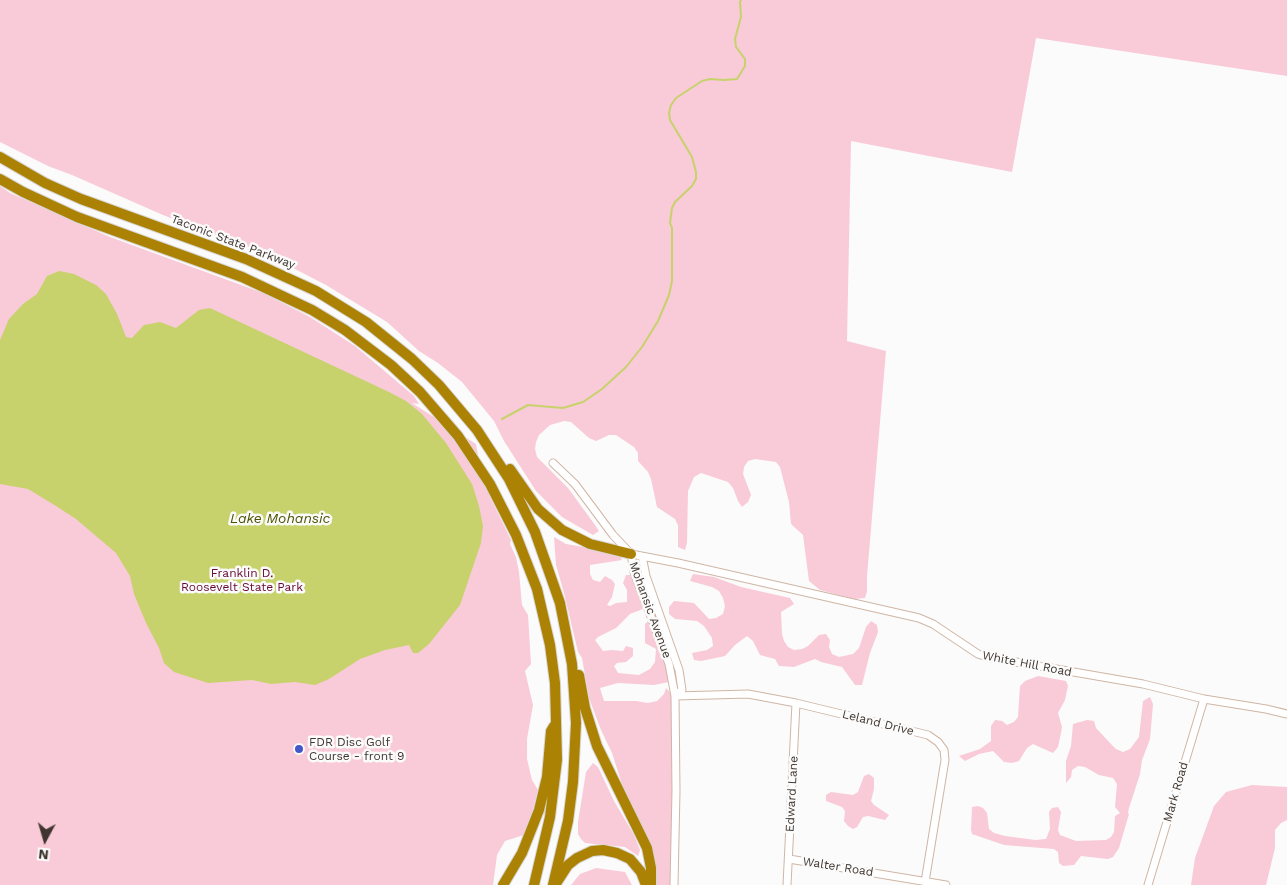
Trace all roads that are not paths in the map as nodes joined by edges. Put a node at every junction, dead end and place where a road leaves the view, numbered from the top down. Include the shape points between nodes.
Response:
1 (0, 157) edge
2 (0, 179) edge
3 (465, 415) junction
4 (553, 463) dead end
5 (631, 554) junction
6 (642, 556) junction
7 (567, 638) junction
8 (675, 696) junction
9 (1204, 698) junction
10 (796, 703) junction
11 (1287, 714) edge
12 (558, 721) junction
13 (789, 859) junction
14 (925, 882) junction
15 (503, 885) edge
16 (534, 885) edge
17 (554, 885) edge
18 (646, 885) edge
19 (651, 885) edge
20 (674, 885) edge
21 (787, 885) edge
22 (946, 885) edge
23 (1148, 885) edge

1 - 3 highway, Taconic State Parkway via 81,199 246,258 316,291 397,346 439,385
2 - 12 highway via 77,217 233,273 295,300 361,341 420,392 480,467 500,500 524,552 547,626
3 - 5 highway via 489,439 550,521 585,542
3 - 7 highway, Taconic State Parkway via 499,462 527,514 554,584
4 - 5 street, Mohansic Avenue via 575,484
5 - 6 street, White Hill Road
5 - 8 street, Mohansic Avenue via 634,572 669,664
6 - 8 street, Mohansic Avenue via 646,576 680,670 682,690
6 - 9 street, White Hill Road via 919,618 987,657
7 - 17 highway, Taconic State Parkway via 576,703 575,762 568,820
7 - 19 highway via 576,655 594,738 645,842
8 - 10 street, Leland Drive via 748,694
8 - 20 street, Mohansic Avenue
9 - 11 street, White Hill Road
9 - 23 street, Mark Road
10 - 13 street, Edward Lane
10 - 14 street, Leland Drive via 928,735 944,750 944,776
12 - 15 highway via 551,731 547,777 535,821 522,854
12 - 16 highway via 554,798
13 - 14 street, Walter Road
13 - 21 street, Edward Lane
14 - 22 street, Walter Road
17 - 18 highway via 572,861 587,853 603,850 617,852 630,859 641,872

